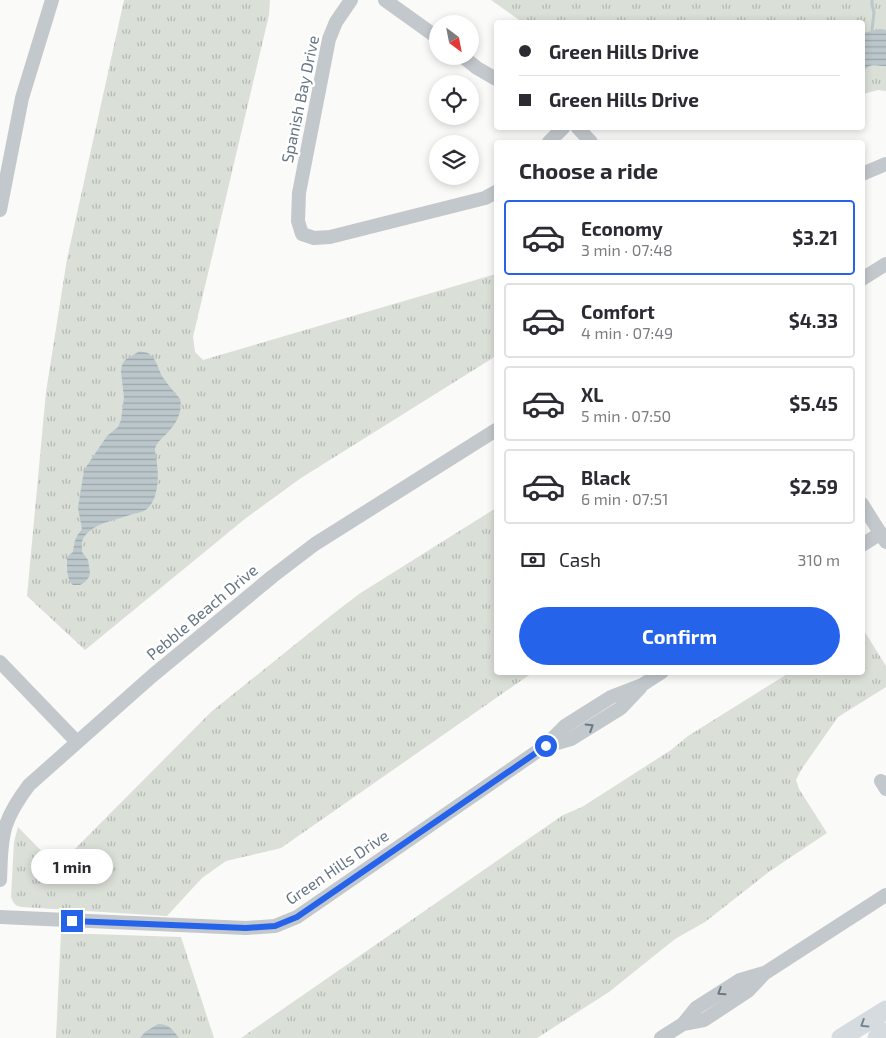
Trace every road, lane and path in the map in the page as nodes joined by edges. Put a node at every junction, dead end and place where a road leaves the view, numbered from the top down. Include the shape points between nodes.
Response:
1 (52, 0) edge
2 (351, 0) edge
3 (385, 0) edge
4 (429, 32) edge
5 (473, 65) edge
6 (494, 78) edge
7 (561, 130) edge
8 (580, 130) edge
9 (551, 140) edge
10 (589, 140) edge
11 (886, 164) edge
12 (865, 173) edge
13 (494, 193) edge
14 (0, 210) edge
15 (886, 264) edge
16 (865, 277) edge
17 (494, 431) edge
18 (865, 509) edge
19 (883, 537) edge
20 (865, 543) edge
21 (0, 662) edge
22 (657, 675) edge
23 (77, 742) junction
24 (0, 880) edge
25 (886, 895) edge
26 (0, 918) edge
27 (886, 1010) edge
28 (886, 1032) edge
29 (661, 1038) edge
30 (841, 1038) edge
31 (877, 1038) edge

1 - 14 street via 22,98
2 - 13 street, Spanish Bay Drive via 329,39 299,193 298,221 302,234 314,238 330,237
3 - 4 street
5 - 6 street
7 - 9 street
8 - 10 street
11 - 12 street
15 - 16 street
17 - 23 street, Pebble Beach Drive via 315,544 152,676
18 - 19 street
19 - 20 street
21 - 23 street
22 - 26 street, Green Hills Drive via 580,716 546,746 297,917 275,926 246,928
23 - 24 street, Pebble Beach Drive via 29,784 16,804 6,826 1,849
25 - 29 street via 765,973 740,980 696,1008 683,1024
27 -> 30 street
28 - 31 street

